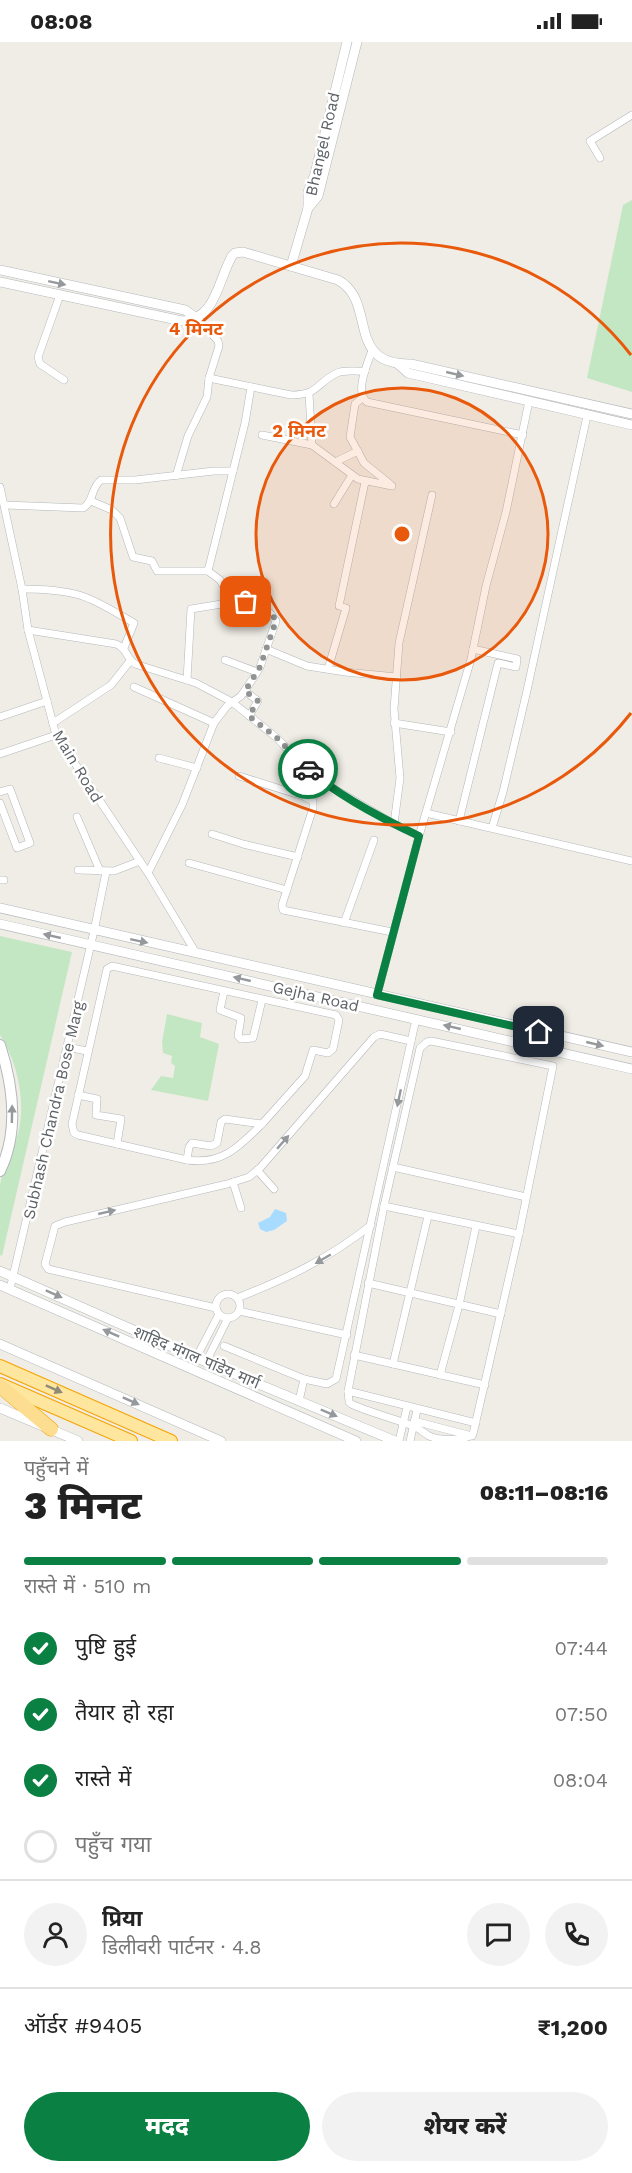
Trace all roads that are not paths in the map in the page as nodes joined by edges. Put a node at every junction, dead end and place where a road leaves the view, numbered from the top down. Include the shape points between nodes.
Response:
1 (347, 42) edge
2 (357, 42) edge
3 (342, 82) junction
4 (632, 115) edge
5 (600, 158) dead end
6 (291, 266) junction
7 (0, 270) edge
8 (0, 282) edge
9 (60, 295) junction
10 (198, 319) junction
11 (372, 350) junction
12 (398, 364) junction
13 (365, 371) junction
14 (209, 378) junction
15 (64, 380) dead end
16 (251, 387) junction
17 (309, 394) junction
18 (362, 398) junction
19 (542, 399) junction
20 (529, 401) junction
21 (604, 408) junction
22 (632, 414) edge
23 (587, 416) junction
24 (603, 419) junction
25 (632, 425) edge
26 (262, 435) dead end
27 (523, 435) junction
28 (312, 445) junction
29 (357, 452) junction
30 (335, 462) junction
31 (233, 471) junction
32 (176, 476) junction
33 (352, 476) junction
34 (364, 482) junction
35 (0, 488) edge
36 (432, 495) dead end
37 (91, 501) junction
38 (334, 504) dead end
39 (5, 505) junction
40 (208, 571) junction
41 (22, 589) junction
42 (229, 595) junction
43 (28, 630) junction
44 (124, 648) junction
45 (266, 649) junction
46 (473, 649) junction
47 (225, 660) dead end
48 (130, 661) junction
49 (328, 669) junction
50 (257, 672) junction
51 (397, 677) junction
52 (187, 681) junction
53 (134, 687) dead end
54 (245, 691) junction
55 (47, 701) junction
56 (232, 702) junction
57 (249, 716) junction
58 (0, 717) edge
59 (53, 723) junction
60 (214, 723) junction
61 (394, 723) junction
62 (451, 732) junction
63 (56, 735) junction
64 (0, 754) edge
65 (159, 758) dead end
66 (197, 768) junction
67 (239, 776) dead end
68 (0, 792) edge
69 (0, 803) edge
70 (426, 813) junction
71 (77, 817) dead end
72 (459, 821) junction
73 (394, 824) junction
74 (492, 828) junction
75 (213, 834) dead end
76 (419, 836) junction
77 (374, 840) dead end
78 (298, 857) junction
79 (140, 861) junction
80 (632, 861) edge
81 (189, 863) dead end
82 (78, 870) dead end
83 (103, 872) junction
84 (148, 873) junction
85 (287, 890) junction
86 (0, 908) edge
87 (344, 922) junction
88 (0, 924) edge
89 (94, 931) junction
90 (392, 932) junction
91 (91, 944) junction
92 (196, 953) junction
93 (195, 968) junction
94 (193, 984) junction
95 (224, 991) junction
96 (377, 995) junction
97 (262, 1000) junction
98 (416, 1019) junction
99 (487, 1036) junction
100 (500, 1038) junction
101 (411, 1041) junction
102 (0, 1045) edge
103 (67, 1047) junction
104 (87, 1051) junction
105 (484, 1052) junction
106 (632, 1052) edge
107 (497, 1054) junction
108 (632, 1069) edge
109 (78, 1095) junction
110 (262, 1124) junction
111 (117, 1144) junction
112 (186, 1160) junction
113 (393, 1167) junction
114 (257, 1170) junction
115 (0, 1171) edge
116 (233, 1182) junction
117 (274, 1189) dead end
118 (526, 1197) junction
119 (384, 1206) junction
120 (241, 1208) dead end
121 (428, 1216) junction
122 (371, 1225) junction
123 (476, 1226) junction
124 (519, 1234) junction
125 (0, 1271) edge
126 (14, 1276) junction
127 (368, 1283) junction
128 (0, 1285) edge
129 (10, 1289) junction
130 (411, 1293) junction
131 (237, 1298) junction
132 (459, 1305) junction
133 (218, 1311) junction
134 (239, 1311) junction
135 (501, 1314) junction
136 (228, 1318) junction
137 (209, 1335) junction
138 (347, 1335) junction
139 (219, 1339) junction
140 (0, 1344) edge
141 (224, 1346) dead end
142 (354, 1355) junction
143 (196, 1358) junction
144 (206, 1362) junction
145 (393, 1364) junction
146 (0, 1366) edge
147 (440, 1375) junction
148 (304, 1379) junction
149 (0, 1385) edge
150 (486, 1385) junction
151 (348, 1391) junction
152 (299, 1401) junction
153 (407, 1407) junction
154 (0, 1408) edge
155 (417, 1410) junction
156 (476, 1423) junction
157 (404, 1424) junction
158 (414, 1424) junction
159 (51, 1429) junction
160 (78, 1441) edge
161 (131, 1441) edge
162 (171, 1441) edge
163 (221, 1441) edge
164 (356, 1441) edge
165 (397, 1441) edge
166 (410, 1441) edge

1 - 3 street, Bhangel Road
2 - 3 street, Bhangel Road
3 - 6 street, Bhangel Road via 319,176 318,196 308,208
4 - 5 street via 590,141
6 - 10 street via 235,253 212,301
6 - 11 street via 348,285
7 -> 10 street via 186,310
8 - 9 street
9 - 10 street via 182,321
9 - 15 street via 38,357 40,364
10 - 14 street via 219,343
11 - 12 street
11 - 13 street
12 -> 19 street via 411,364
12 - 20 street via 408,373
13 - 17 street via 338,372
13 - 18 street
14 - 16 street
14 - 32 street via 207,397 188,436
16 - 17 street via 291,395
16 - 31 street
17 - 28 street
18 - 27 street
18 - 29 street via 355,404 350,437
19 - 20 street
19 - 21 street
19 - 23 street
20 - 27 street
21 - 22 street
21 - 24 street
23 - 24 street
23 - 74 street via 526,695
24 - 25 street
26 - 28 street
27 - 46 street
28 - 30 street
29 - 30 street
29 - 34 street via 364,463 392,486
30 - 33 street
31 - 32 street
31 - 40 street
32 - 37 street via 101,480
33 - 34 street
33 - 38 street
34 - 49 street via 339,606 346,608
35 - 39 street, Main Road
36 - 51 street via 399,643
37 - 39 street via 78,509
37 - 40 street via 116,512 132,555 152,561 157,571
39 - 41 street, Main Road
40 - 42 street via 220,580
41 - 43 street, Main Road
41 - 44 street via 79,595 134,623
42 - 45 street via 275,617
42 - 52 street via 228,603 191,609
43 - 44 street
43 - 55 street, Main Road
44 - 48 street
45 - 49 street via 307,666
45 - 50 street
46 - 62 street
46 - 72 street via 517,659 516,667 498,663
47 - 50 street
48 - 52 street
48 - 59 street via 111,686
49 - 51 street
50 - 54 street
51 - 61 street
52 - 56 street
53 - 60 street
54 - 56 street
54 - 57 street via 258,701
55 - 58 street
55 - 59 street, Main Road
56 - 57 street
56 - 60 street
57 - 73 street via 326,784
59 - 63 street, Main Road
60 - 66 street
61 - 62 street
61 - 73 street via 400,778
62 - 70 street
63 - 64 street
63 - 79 street, Main Road
65 - 66 street
66 - 84 street
67 - 78 street via 313,801
68 - 69 street via 10,789 30,843 17,848
70 - 72 street
70 - 76 street
71 - 83 street
72 - 74 street
73 - 76 street
74 - 80 street
75 - 78 street
76 - 90 street
77 - 87 street
78 - 85 street
79 - 83 street
79 - 84 street, Main Road
81 - 85 street
82 - 83 street
83 - 89 street, Subhash Chandra Bose Marg
84 - 92 street, Main Road
85 - 87 street via 282,904 286,912
86 - 89 street, Gejha Road
87 - 90 street
91 -> 88 street, Gejha Road
89 - 91 street, Subhash Chandra Bose Marg
89 -> 92 street, Gejha Road
90 - 96 street
91 - 93 street, Gejha Road
91 - 103 street, Subhash Chandra Bose Marg
92 - 96 street, Gejha Road
93 - 94 street
98 -> 93 street, Gejha Road
94 - 95 street
94 - 104 street via 110,967
95 - 97 street
95 - 97 street via 220,1010 241,1018 240,1039 253,1038
96 -> 106 street, Gejha Road
97 - 110 street via 336,1015 339,1020 332,1051 313,1050 304,1076
99 -> 98 street, Gejha Road
98 - 101 street
99 - 100 street, Gejha Road
99 - 105 street
100 - 107 street
100 - 108 street, Gejha Road
114 -> 101 street via 374,1037 380,1034
101 -> 122 street
115 -> 102 main road via 12,1126 12,1094
103 - 104 street
103 - 126 street, Subhash Chandra Bose Marg
104 - 109 street
105 - 107 street
105 - 113 street via 431,1041 421,1046
107 - 118 street via 553,1066
109 - 111 street via 74,1133
109 - 111 street via 97,1099 96,1115 121,1119
110 - 112 street via 232,1152
110 - 112 street via 225,1119 217,1143 192,1143
111 - 112 street
113 - 118 street
113 - 119 street
114 - 116 street
114 - 117 street
116 - 120 street
133 -> 116 street via 48,1269 45,1264 53,1229 58,1224
118 - 124 street
119 - 121 street
119 - 127 street
121 - 123 street
121 - 130 street
122 -> 131 street via 321,1260
122 - 138 street
123 - 124 street
123 - 132 street
124 - 135 street
125 - 126 street, शाहिद मंगल पांडेय मार्ग
126 - 129 street, Subhash Chandra Bose Marg
126 -> 143 street, शाहिद मंगल पांडेय मार्ग
127 - 130 street
127 - 142 street
128 - 129 street
164 -> 129 street
130 - 132 street
130 - 145 street
131 - 133 street via 222,1296 217,1301
131 - 134 street
132 - 135 street
132 - 147 street
133 - 136 street
133 - 137 street
134 - 136 street
134 - 138 street
135 - 150 street
136 - 139 street
137 - 139 street
137 - 143 street
138 - 148 street via 333,1382
139 - 144 street
140 -> 163 street
141 - 148 street
142 - 145 street
142 - 151 street
143 - 144 street, शाहिद मंगल पांडेय मार्ग
144 - 152 street, शाहिद मंगल पांडेय मार्ग
145 - 147 street
146 -> 162 highway
147 - 150 street
148 - 152 street
149 - 159 highway
149 - 161 highway
150 - 156 street
151 - 153 street
151 - 157 street via 351,1404
152 -> 165 street, शाहिद मंगल पांडेय मार्ग
153 - 155 street
153 - 157 street
154 - 159 street
155 - 156 street
155 - 158 street
156 - 158 street via 472,1436
157 - 158 street
157 - 165 street
158 - 166 street
159 - 160 street

